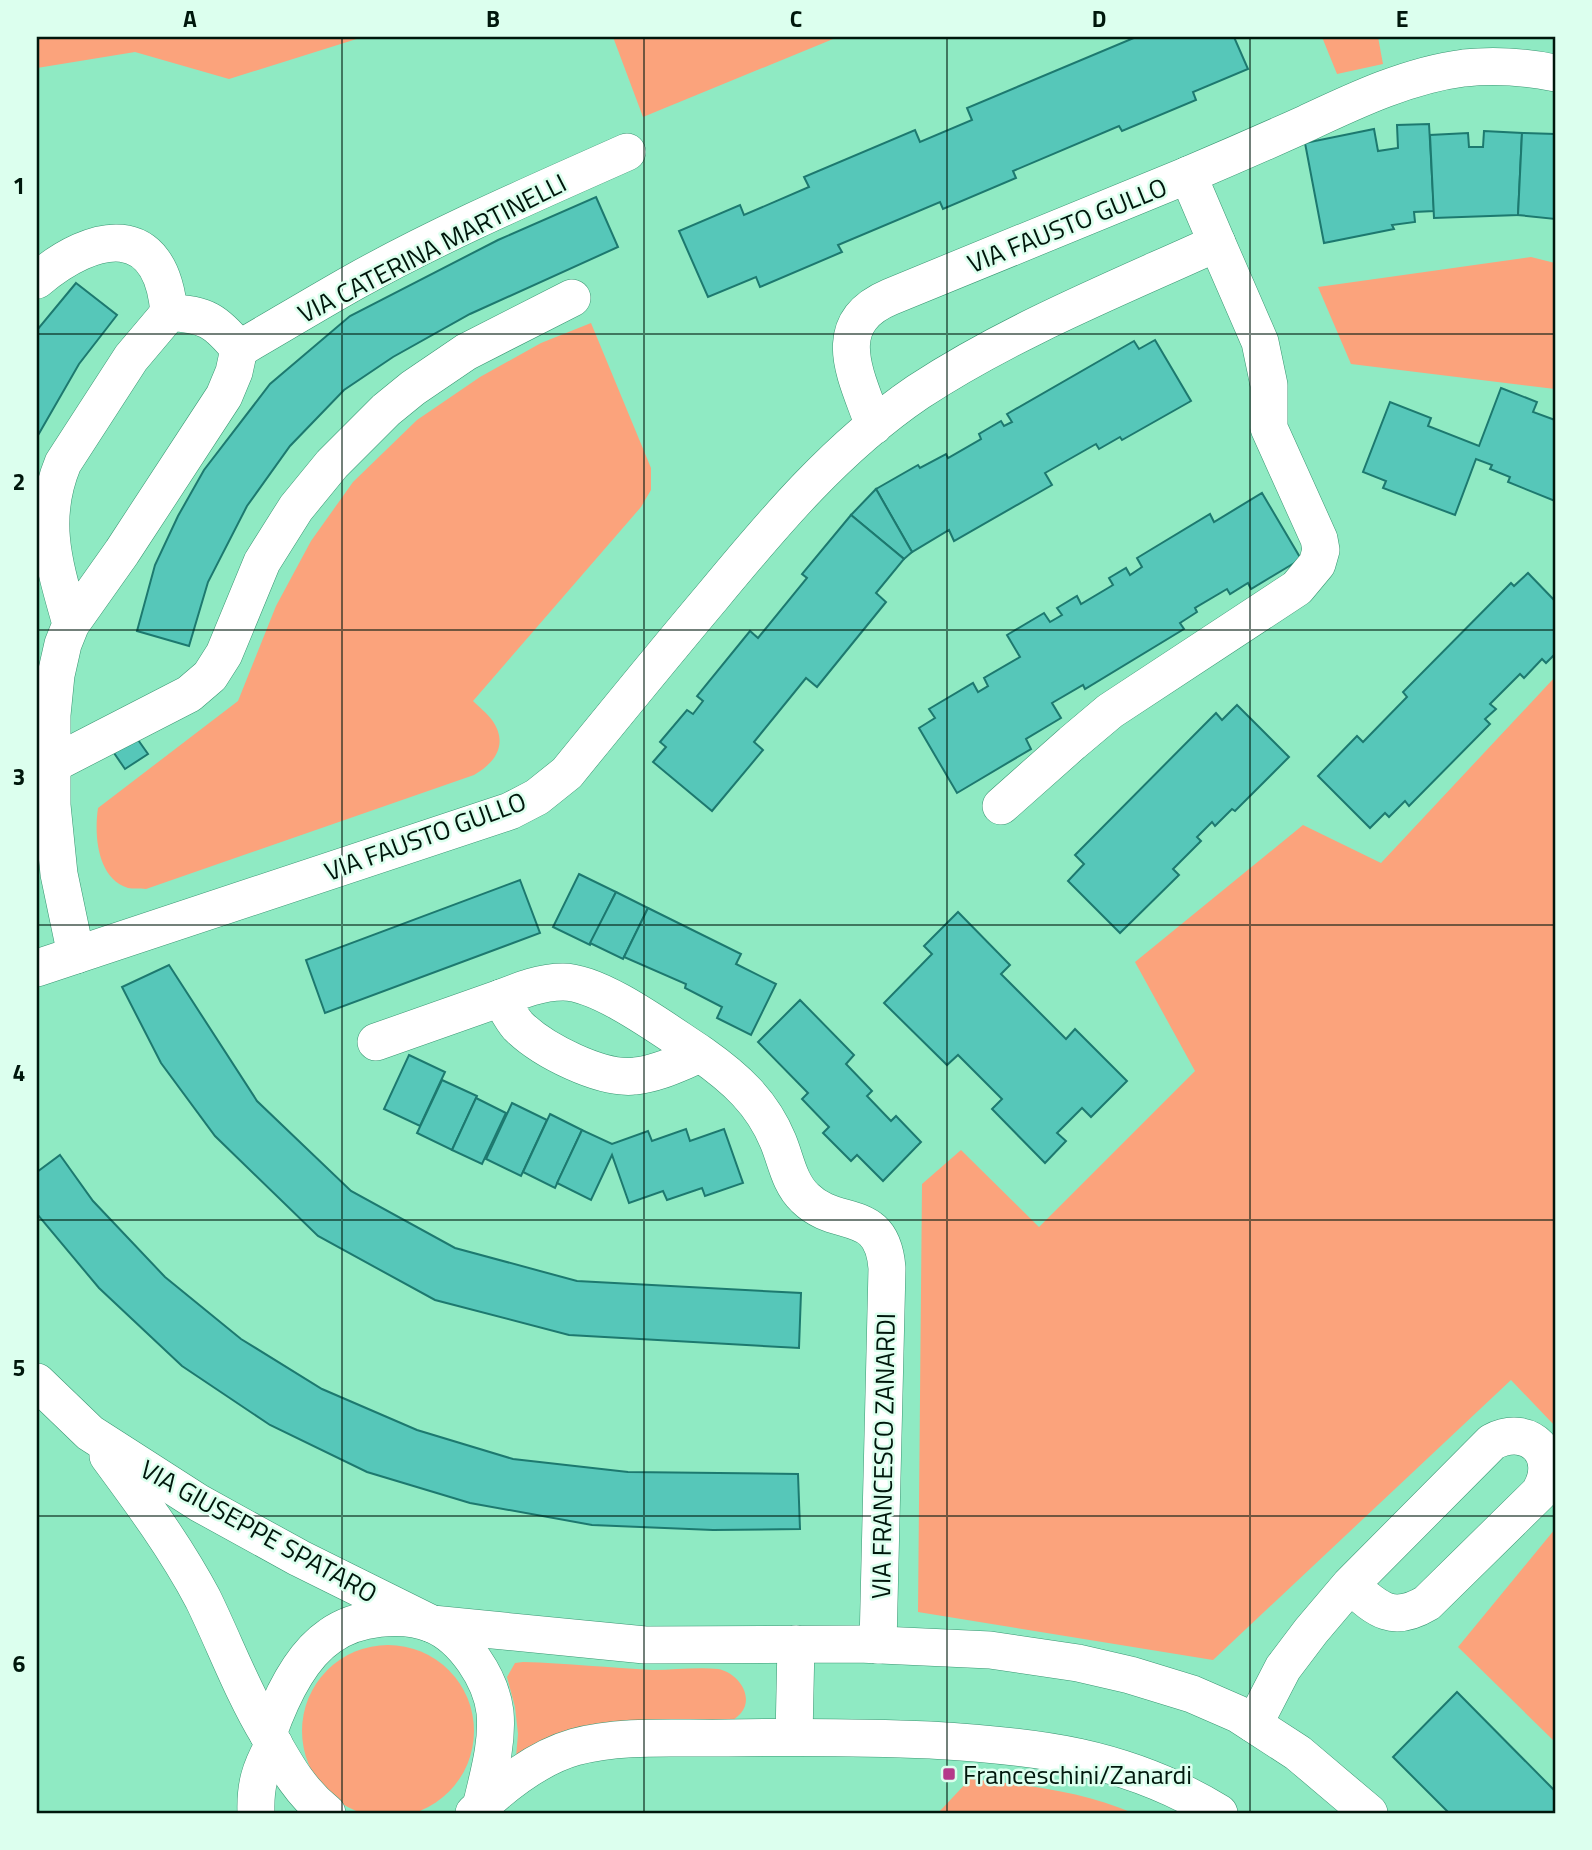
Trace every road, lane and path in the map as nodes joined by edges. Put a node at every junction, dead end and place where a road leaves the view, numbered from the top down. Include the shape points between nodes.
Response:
1 (1555, 73) edge
2 (627, 152) dead end
3 (1188, 175) junction
4 (1217, 243) junction
5 (37, 280) edge
6 (572, 298) dead end
7 (169, 313) junction
8 (239, 349) junction
9 (874, 426) junction
10 (71, 624) junction
11 (51, 765) junction
12 (1001, 807) dead end
13 (76, 955) junction
14 (37, 968) edge
15 (500, 998) junction
16 (376, 1042) dead end
17 (701, 1054) junction
18 (37, 1382) edge
19 (90, 1433) junction
20 (1350, 1585) junction
21 (432, 1624) junction
22 (796, 1644) junction
23 (877, 1645) junction
24 (1254, 1724) junction
25 (794, 1737) junction
26 (271, 1739) junction
27 (477, 1810) edge
28 (256, 1813) edge
29 (327, 1813) edge
30 (1219, 1813) edge
31 (1369, 1813) edge

1 - 3 street via 1483,67 1429,75 1348,104
2 - 8 street, VIA CATERINA MARTINELLI via 413,252
3 - 4 street, VIA FAUSTO GULLO
3 - 9 street, VIA FAUSTO GULLO via 866,310 850,342
4 - 9 street, VIA FAUSTO GULLO via 1004,342 916,394
4 - 12 street via 1260,342 1269,385 1269,428 1315,527 1320,557 1297,588 1111,711
5 - 7 street via 88,249 108,242 129,243 156,266 166,286
6 - 11 street via 466,352 386,410 296,508 262,562 219,666 210,676 189,694
7 - 8 street via 192,314 214,322
7 - 10 street via 131,358 66,456 56,480 50,539
8 - 10 street via 224,396
9 - 13 street, VIA FAUSTO GULLO via 777,518 567,773 537,797 510,811
10 - 11 street via 56,675
11 - 13 street via 58,864
13 - 14 street, VIA FAUSTO GULLO
15 - 16 street, VIA FRANCESCO ZANARDI
15 - 17 street, VIA FRANCESCO ZANARDI via 549,983 583,986 611,998
15 - 17 street via 525,1032 605,1075 636,1076
17 - 23 street, VIA FRANCESCO ZANARDI via 734,1078 759,1105 799,1192 815,1207 864,1223 883,1245 887,1268
18 - 19 street, VIA GIUSEPPE SPATARO
19 - 21 street, VIA GIUSEPPE SPATARO via 267,1541
19 - 26 street, VIA GIUSEPPE SPATARO via 184,1566
20 - 20 street via 1391,1613 1405,1614 1427,1603 1539,1493 1548,1472 1542,1450 1524,1437 1502,1436 1492,1441
20 - 24 street via 1283,1668
21 - 22 street via 632,1644
21 - 26 street via 381,1619 346,1626 329,1636 293,1679 278,1709
21 - 27 street via 470,1656 493,1700 493,1756
22 - 23 street
22 - 25 street
23 - 24 street via 990,1650 1078,1663 1192,1694
24 - 31 street via 1306,1759
25 - 27 street via 592,1743 537,1764
25 - 30 street via 994,1743 1056,1752 1153,1780
26 - 28 street via 257,1784
26 - 29 street, VIA GIUSEPPE SPATARO via 296,1783

